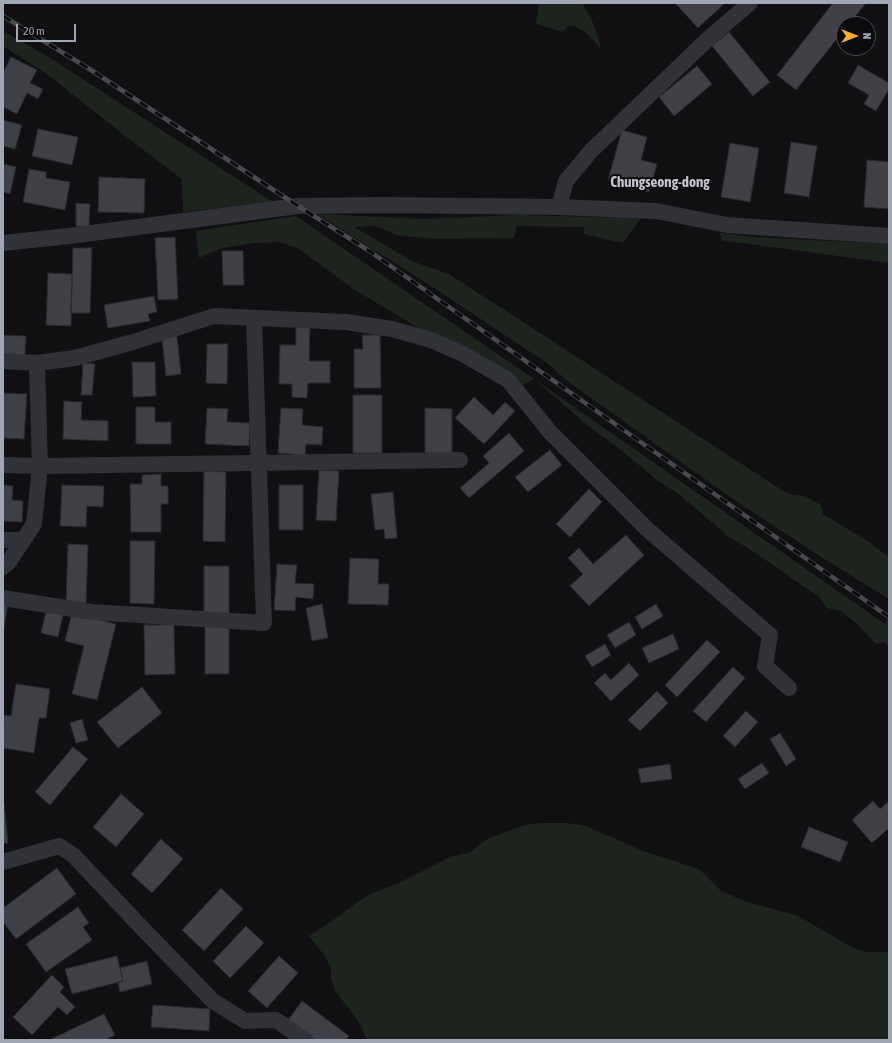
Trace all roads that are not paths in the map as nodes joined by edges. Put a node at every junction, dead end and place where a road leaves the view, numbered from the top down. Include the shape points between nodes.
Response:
1 (750, 3) edge
2 (559, 207) junction
3 (889, 236) edge
4 (3, 243) edge
5 (254, 318) junction
6 (3, 361) edge
7 (37, 363) junction
8 (460, 460) dead end
9 (258, 462) junction
10 (3, 465) edge
11 (40, 466) junction
12 (3, 540) edge
13 (23, 540) junction
14 (3, 567) edge
15 (3, 598) edge
16 (789, 688) dead end
17 (3, 862) edge
18 (305, 1040) edge

1 - 2 street via 709,38 591,151 566,181
2 - 3 street via 656,211 727,225
2 - 4 street via 381,204 298,206
5 - 7 street via 214,316 75,358
5 - 9 street
5 - 16 street via 346,322 392,329 431,340 463,354 508,380 550,432 647,529 770,634 765,666
6 - 7 street
7 - 11 street
8 - 9 street
9 - 11 street
9 - 15 street via 264,623 92,612
10 - 11 street
11 - 13 street via 34,524
12 - 13 street
13 - 14 street
17 - 18 street via 59,846 73,855 213,1001 245,1021 276,1020

